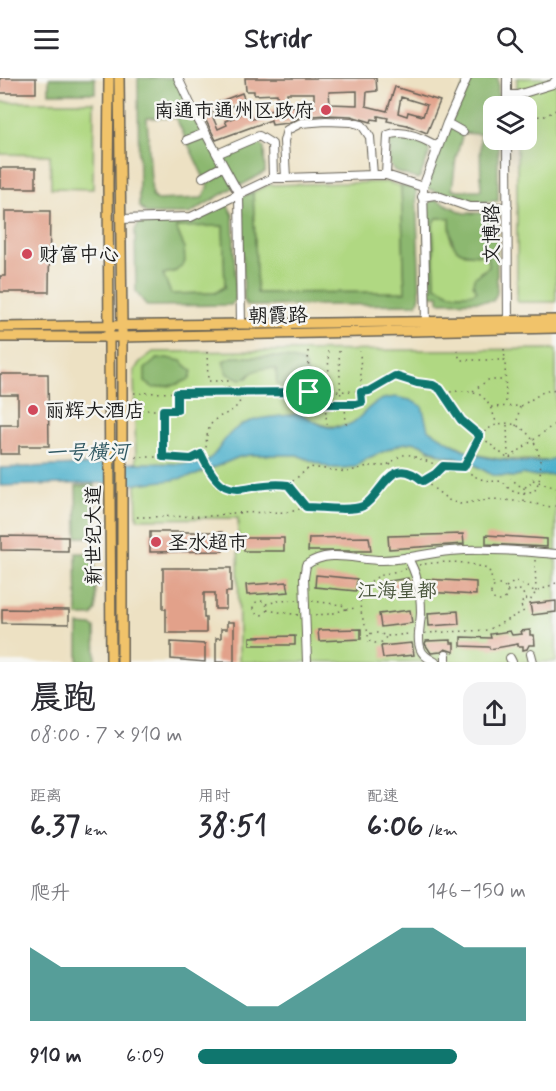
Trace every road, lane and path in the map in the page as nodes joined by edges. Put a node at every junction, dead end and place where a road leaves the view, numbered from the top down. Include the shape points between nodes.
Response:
1 (109, 78) edge
2 (119, 78) edge
3 (178, 78) edge
4 (467, 78) edge
5 (507, 78) edge
6 (556, 80) edge
7 (507, 95) joint
8 (556, 110) edge
9 (537, 116) edge
10 (447, 123) junction
11 (463, 132) dead end
12 (205, 133) junction
13 (187, 140) dead end
14 (507, 150) edge
15 (436, 153) junction
16 (218, 154) junction
17 (223, 166) junction
18 (373, 175) junction
19 (386, 175) junction
20 (203, 177) dead end
21 (273, 178) junction
22 (286, 178) junction
23 (423, 187) junction
24 (239, 194) junction
25 (422, 197) junction
26 (507, 207) junction
27 (121, 219) junction
28 (556, 320) edge
29 (426, 322) junction
30 (241, 324) junction
31 (508, 325) junction
32 (110, 326) junction
33 (122, 326) junction
34 (0, 327) edge
35 (556, 328) edge
36 (110, 336) junction
37 (0, 337) edge
38 (122, 337) junction
39 (457, 350) dead end
40 (504, 350) dead end
41 (308, 351) dead end
42 (328, 351) dead end
43 (339, 351) dead end
44 (360, 351) dead end
45 (207, 352) dead end
46 (505, 360) junction
47 (505, 380) junction
48 (556, 389) edge
49 (229, 392) junction
50 (309, 392) junction
51 (330, 392) junction
52 (341, 392) junction
53 (361, 392) junction
54 (473, 392) junction
55 (134, 393) dead end
56 (177, 393) junction
57 (243, 393) junction
58 (443, 393) junction
59 (325, 404) junction
60 (330, 404) junction
61 (343, 404) junction
62 (506, 406) junction
63 (520, 406) junction
64 (490, 407) junction
65 (135, 410) dead end
66 (163, 410) junction
67 (556, 423) edge
68 (327, 424) dead end
69 (346, 424) dead end
70 (507, 424) junction
71 (497, 425) junction
72 (516, 426) junction
73 (480, 436) junction
74 (535, 437) junction
75 (201, 454) junction
76 (136, 457) dead end
77 (163, 457) junction
78 (116, 459) junction
79 (508, 459) junction
80 (389, 464) junction
81 (443, 466) junction
82 (464, 467) junction
83 (396, 473) junction
84 (511, 478) dead end
85 (423, 481) junction
86 (541, 482) junction
87 (288, 485) junction
88 (116, 487) junction
89 (524, 487) junction
90 (556, 488) edge
91 (524, 494) junction
92 (524, 502) junction
93 (556, 506) edge
94 (306, 507) junction
95 (136, 517) dead end
96 (534, 552) junction
97 (556, 554) edge
98 (407, 557) junction
99 (413, 567) junction
100 (556, 583) edge
101 (494, 586) junction
102 (506, 587) junction
103 (507, 591) junction
104 (536, 592) junction
105 (526, 599) junction
106 (359, 608) junction
107 (346, 609) dead end
108 (264, 614) joint
109 (419, 633) junction
110 (369, 634) junction
111 (387, 636) junction
112 (111, 662) edge
113 (122, 662) edge
114 (307, 662) edge
115 (435, 662) edge

1 - 32 main road
2 - 27 main road
3 - 12 street
4 - 10 street
5 - 7 street
6 - 7 street
8 - 9 path
10 - 11 street
10 - 15 street
12 - 13 street
12 - 16 street
14 - 26 street, 文博路
15 - 19 street via 433,144 425,139 400,132 388,135
15 - 23 street
16 - 17 street
16 - 21 street via 263,137 272,144
17 - 20 street
17 - 24 street
18 - 19 street
18 - 22 street
18 - 22 street via 367,130 351,122 326,121 301,123 287,130
19 - 23 street
21 - 22 street
21 - 24 street
23 - 25 street
24 - 27 street via 191,217
24 - 30 street
25 - 26 street via 435,195 469,207
25 - 29 street
26 - 31 street, 文博路
27 - 33 main road
28 - 31 main road, 朝霞路
29 - 30 main road, 朝霞路
29 - 31 main road, 朝霞路
30 - 33 main road, 朝霞路
31 - 35 main road, 朝霞路
31 - 38 main road, 朝霞路
32 - 33 main road, 朝霞路
32 - 34 main road, 朝霞路
32 - 36 main road, 新世纪大道
33 - 38 main road, 新世纪大道
36 - 37 main road, 朝霞路
36 - 38 main road, 朝霞路
36 - 78 main road, 新世纪大道
38 - 78 main road, 新世纪大道
39 - 46 path via 460,360
40 - 46 path
41 - 50 path
42 - 51 path
43 - 52 path
44 - 53 path
45 - 49 path via 208,381 228,381
46 - 47 path
47 - 54 path via 488,380
47 - 62 path
48 - 63 path via 534,396
49 - 56 path
49 - 57 path
50 - 51 path
50 - 57 path
50 - 59 path via 310,404
51 - 52 path
51 - 60 path
52 - 53 path
52 - 61 path
53 - 58 path via 395,376 433,385
53 - 61 path via 362,402
54 - 58 path via 466,389
54 - 64 path
55 - 56 path
56 - 66 path via 177,410
57 - 75 path via 235,409 213,420 206,450
58 - 73 path via 461,420
59 - 60 path
59 - 68 path
60 - 61 path
61 - 69 path
62 - 63 path
62 - 64 path
63 - 72 path
64 - 71 path
65 - 66 path
66 - 77 path
67 - 74 path
70 - 71 path
70 - 72 path
70 - 79 path
71 - 73 path
72 - 74 path
73 - 79 path
73 - 82 path
74 - 79 path
74 - 86 path via 540,445
75 - 77 path via 191,459
75 - 87 path via 215,478 229,489
76 - 77 path
78 - 88 main road, 新世纪大道
80 - 81 path via 407,454
80 - 83 path
80 - 87 path via 347,472 310,467
81 - 82 path
81 - 85 path
82 - 91 path via 479,479 503,481 515,493
83 - 85 path via 406,472
83 - 94 path via 386,478 363,506
84 - 89 path
85 - 92 path via 460,504 494,499
86 - 89 path via 533,479
86 - 90 path
86 - 91 path via 534,492
87 - 94 path
88 - 112 main road, 新世纪大道
88 - 113 main road, 新世纪大道
89 - 91 path
91 - 92 path
92 - 93 path
94 - 95 path via 290,512
96 - 97 street
96 - 98 street via 482,549
96 - 104 path
98 - 99 street
98 - 114 street via 384,560 335,555 306,564
99 - 101 path via 474,563 489,570
99 - 106 path via 374,579 363,592
99 - 109 street via 421,610
100 - 104 path
101 - 102 path
101 - 103 path via 491,595 498,601 506,598
102 - 103 path
102 - 104 path via 516,581
103 - 105 path via 520,590
104 - 105 path via 530,601
105 - 109 path via 520,604 524,611 488,630
106 - 107 path
106 - 110 path
108 - 108 path via 254,613 255,602 266,604
109 - 111 path
109 - 115 street via 421,650
110 - 111 path
110 - 111 path via 367,638 375,643

